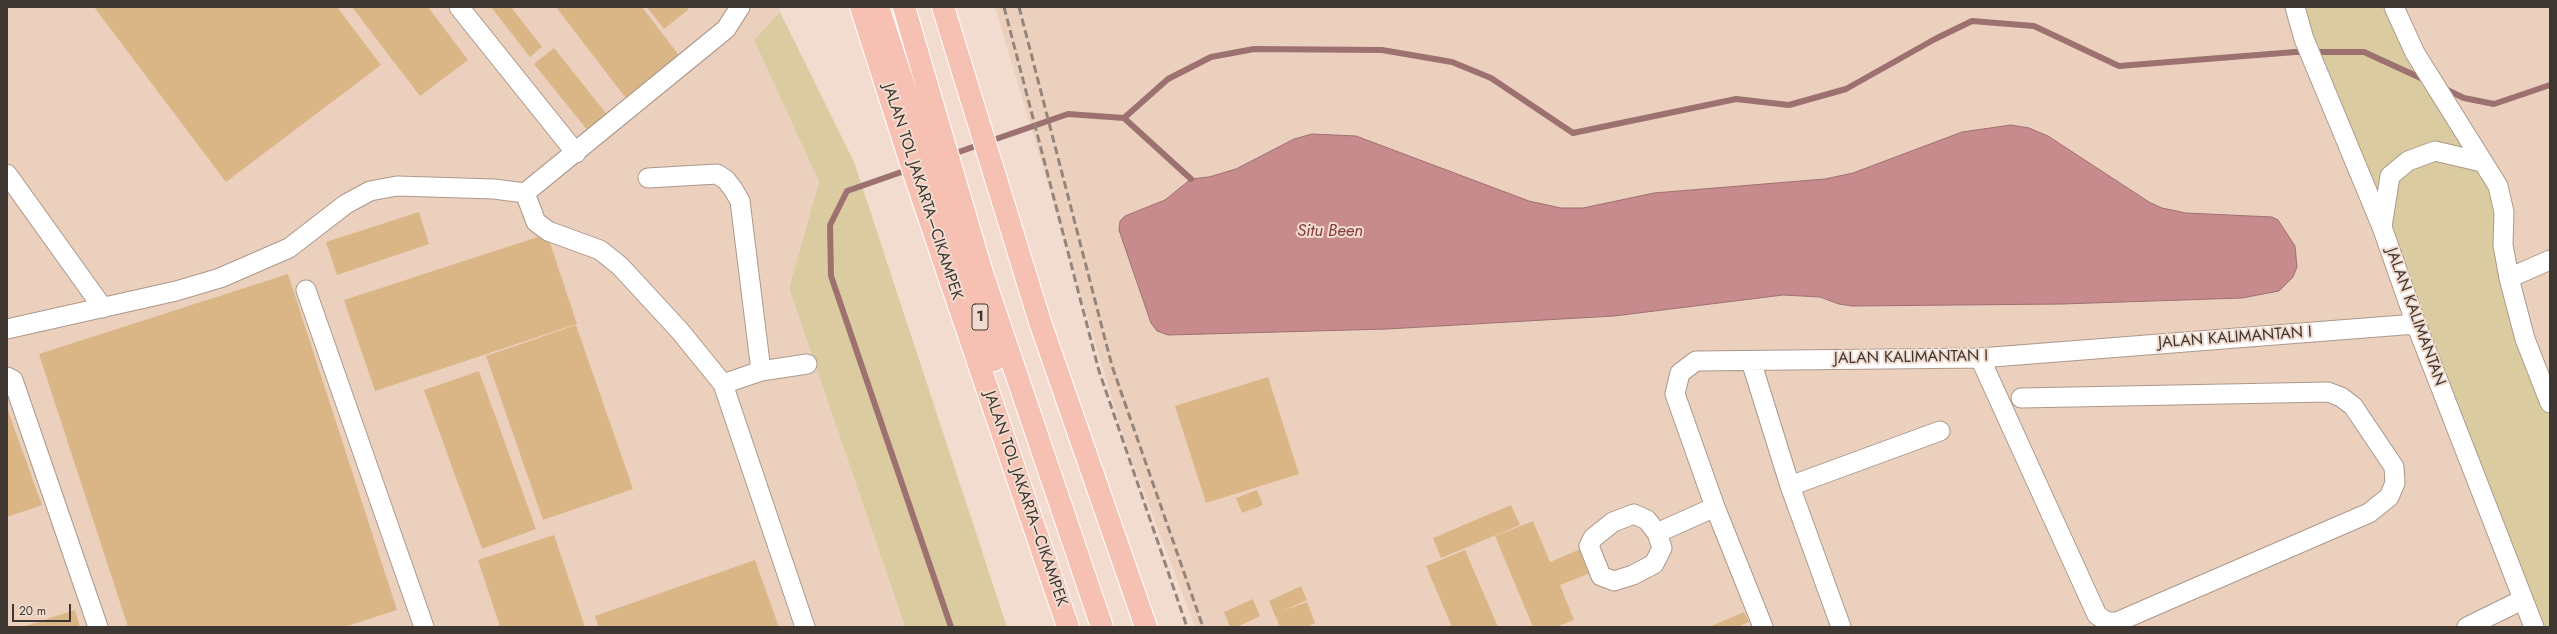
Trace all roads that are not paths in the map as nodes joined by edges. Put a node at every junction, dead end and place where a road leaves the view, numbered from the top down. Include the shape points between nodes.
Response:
1 (459, 7) edge
2 (740, 7) edge
3 (861, 7) edge
4 (878, 7) edge
5 (904, 7) edge
6 (943, 7) edge
7 (2296, 7) edge
8 (2394, 7) edge
9 (576, 153) junction
10 (2482, 162) junction
11 (7, 174) edge
12 (648, 178) dead end
13 (525, 193) junction
14 (2382, 227) junction
15 (2550, 260) edge
16 (2509, 278) junction
17 (306, 290) dead end
18 (103, 308) junction
19 (2416, 324) junction
20 (7, 329) edge
21 (1980, 358) junction
22 (1751, 361) junction
23 (808, 364) dead end
24 (761, 370) junction
25 (7, 376) edge
26 (723, 384) junction
27 (2022, 398) dead end
28 (2550, 403) edge
29 (1940, 431) dead end
30 (1790, 486) junction
31 (1715, 507) junction
32 (1657, 533) dead end
33 (2522, 600) junction
34 (98, 627) edge
35 (424, 627) edge
36 (805, 627) edge
37 (1068, 627) edge
38 (1082, 627) edge
39 (1102, 627) edge
40 (1146, 627) edge
41 (1763, 627) edge
42 (1841, 627) edge
43 (2467, 627) edge
44 (2534, 627) edge

1 - 9 street
2 - 9 street via 726,29
3 - 37 highway, JALAN TOL JAKARTA–CIKAMPEK / 1
4 - 38 highway, 1
5 - 39 highway, 1 via 982,272
6 - 40 highway via 1040,322
7 - 14 street, JALAN KALIMANTAN via 2304,39 2330,95
8 - 10 street via 2415,53
9 - 13 street
10 - 14 street via 2435,151 2408,161 2390,176
10 - 16 street via 2498,186 2502,198 2502,245
11 - 18 street
12 - 24 street via 717,174 733,189 740,201
13 - 18 street via 458,187 397,186 370,191 346,204 289,248 266,260 184,289
13 - 26 street via 536,222 548,232 600,250 620,266 680,331
14 - 19 street, JALAN KALIMANTAN
15 - 16 street
16 - 28 street via 2525,339
17 - 35 street
18 - 20 street
19 - 21 street, JALAN KALIMANTAN I
19 - 33 street, JALAN KALIMANTAN
21 - 22 street, JALAN KALIMANTAN I
21 - 27 street via 2098,615 2106,622 2117,622 2369,512 2389,497 2395,483 2394,467 2353,406 2328,392
22 - 30 street
22 - 31 street, JALAN KALIMANTAN I via 1696,361 1680,373 1675,394
23 - 24 street
24 - 26 street
25 - 34 street via 13,380
26 - 36 street
29 - 30 street
30 - 42 street
31 - 32 street
31 - 41 street, JALAN KALIMANTAN I
33 - 43 street
33 - 44 street, JALAN KALIMANTAN

